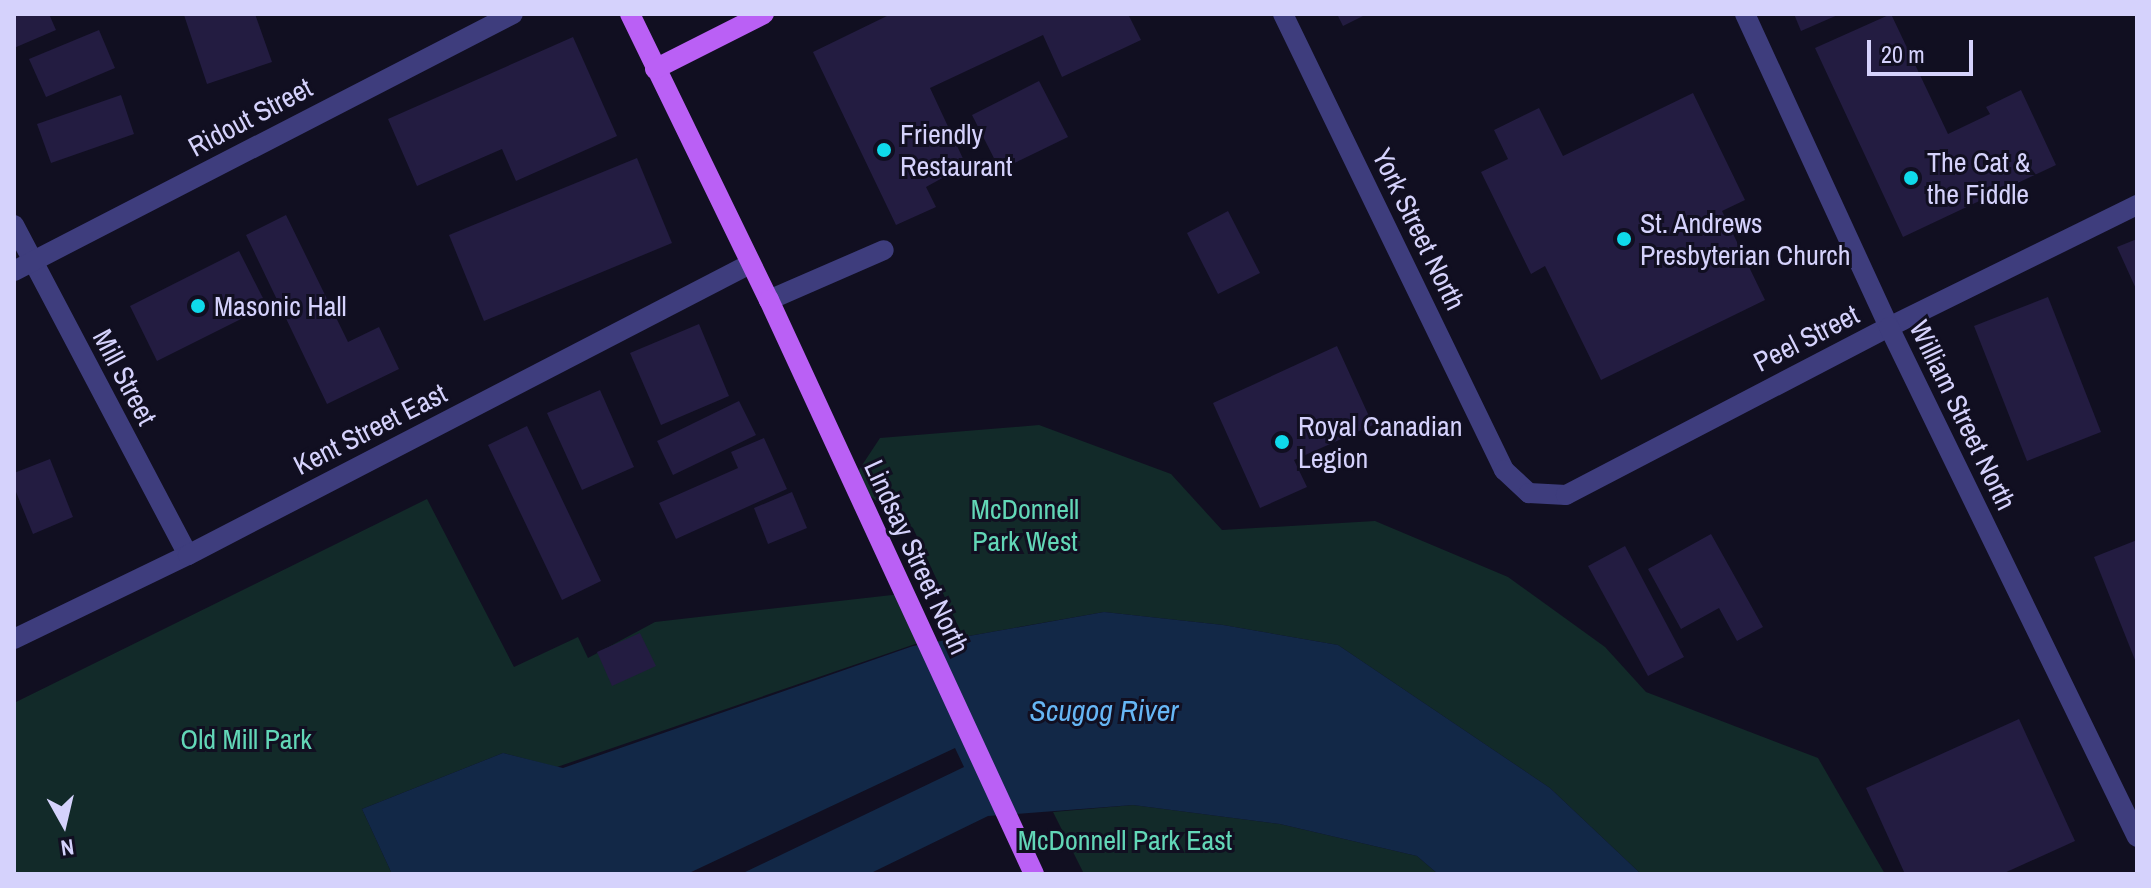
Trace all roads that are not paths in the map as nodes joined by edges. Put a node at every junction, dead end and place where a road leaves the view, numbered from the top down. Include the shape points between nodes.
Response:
1 (513, 14) edge
2 (630, 14) edge
3 (764, 14) edge
4 (1283, 14) edge
5 (1745, 14) edge
6 (655, 69) junction
7 (2137, 205) edge
8 (14, 225) edge
9 (884, 250) dead end
10 (750, 264) junction
11 (23, 267) edge
12 (769, 300) junction
13 (1889, 327) junction
14 (1504, 470) joint
15 (188, 555) junction
16 (14, 639) edge
17 (2137, 837) edge
18 (1034, 874) edge

1 - 11 street, Ridout Street
2 - 6 main road, Lindsay Street North
3 - 6 main road
4 - 14 street, York Street North
5 - 13 street, William Street North
6 - 10 main road, Lindsay Street North
7 - 13 street, Peel Street
8 - 11 street, Mill Street
9 - 12 street
10 - 12 main road, Lindsay Street North
10 - 15 street, Kent Street East
11 - 15 street, Mill Street
12 - 18 main road, Lindsay Street North
13 - 14 street, Peel Street via 1566,495 1529,493
13 - 17 street, William Street North
15 - 16 street, Kent Street East

